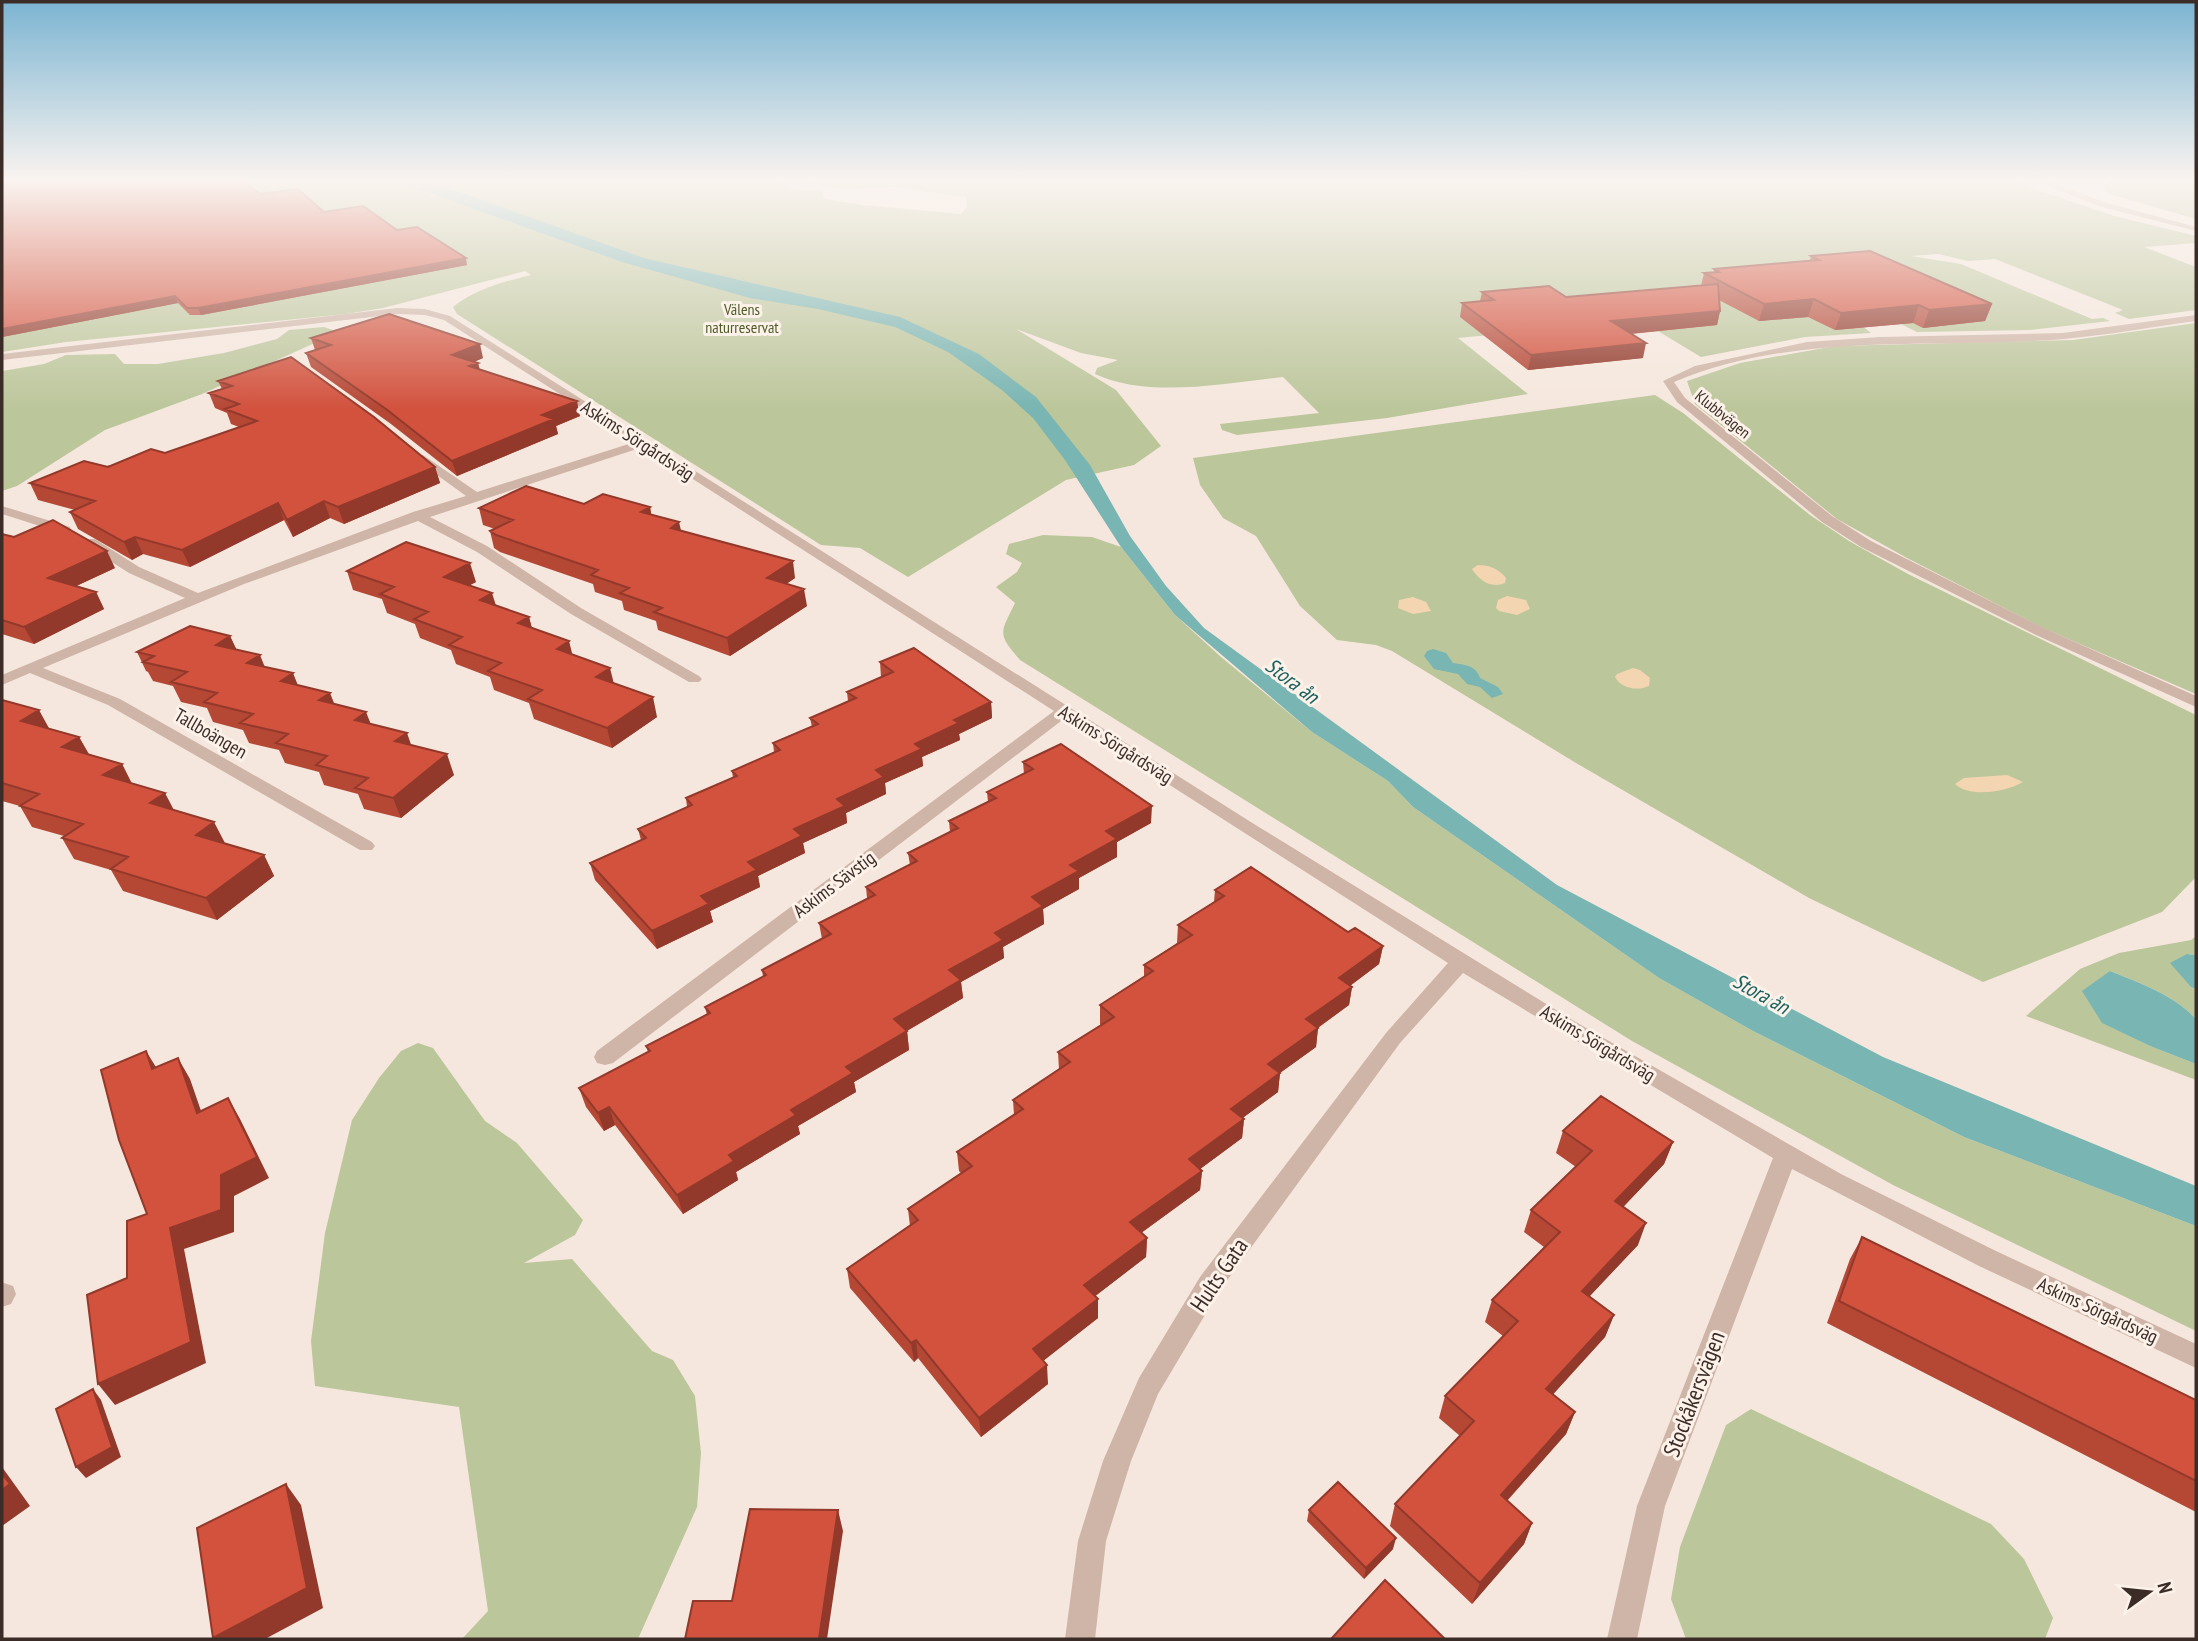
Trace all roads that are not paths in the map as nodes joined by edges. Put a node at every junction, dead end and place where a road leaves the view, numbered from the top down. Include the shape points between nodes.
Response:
1 (2196, 318) edge
2 (2, 357) edge
3 (643, 443) junction
4 (407, 448) edge
5 (473, 495) junction
6 (2, 510) edge
7 (417, 515) junction
8 (198, 598) junction
9 (30, 667) junction
10 (694, 678) dead end
11 (2, 680) edge
12 (2196, 702) edge
13 (1063, 711) junction
14 (366, 846) dead end
15 (1461, 962) junction
16 (606, 1057) dead end
17 (1786, 1154) junction
18 (2196, 1356) edge
19 (1080, 1639) edge
20 (1622, 1639) edge

1 - 12 street, Klubbvägen via 2063,337 1807,345 1699,368 1668,382 1695,412 1827,519 1866,544 2041,632
2 - 3 street, Askims Sörgårdsväg via 397,311 425,312 447,318
3 - 5 street
3 - 13 street, Askims Sörgårdsväg
4 - 5 street
5 - 7 street
6 - 8 street via 67,531 134,570
7 - 8 street
7 - 10 street via 482,549 576,611
8 - 9 street
9 - 11 street
9 - 14 street, Tallboängen via 114,702
13 - 15 street, Askims Sörgårdsväg
13 - 16 street, Askims Sävstig
15 - 17 street, Askims Sörgårdsväg
15 - 19 street, Hults Gata via 1393,1038 1209,1285 1148,1387 1116,1461 1092,1541
17 - 18 street, Askims Sörgårdsväg via 2054,1290
17 - 20 street, Stockåkersvägen via 1651,1506

